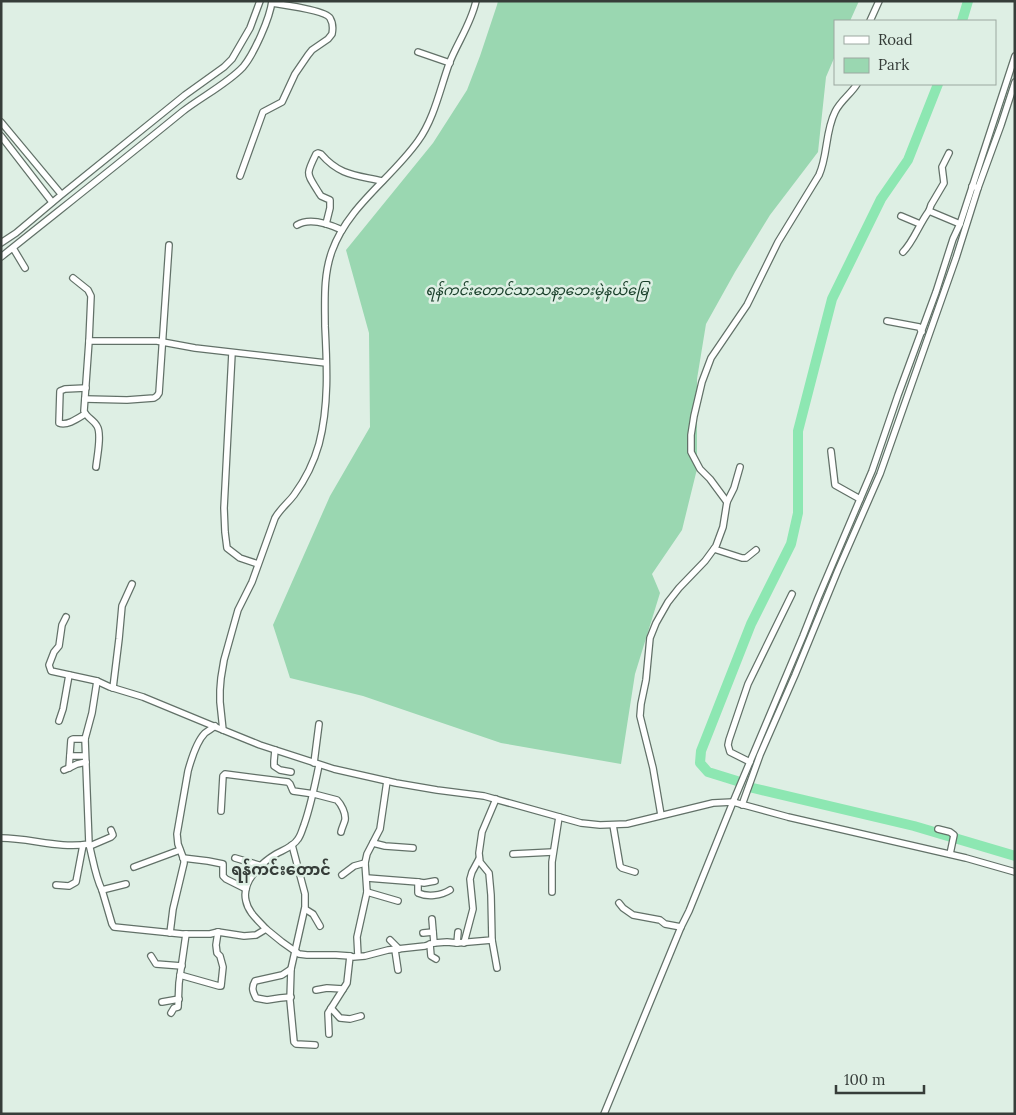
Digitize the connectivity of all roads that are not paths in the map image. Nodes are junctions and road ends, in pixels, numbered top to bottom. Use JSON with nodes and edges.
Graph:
{"nodes":[{"id":1,"x":260,"y":1,"type":"edge"},
{"id":2,"x":476,"y":1,"type":"edge"},
{"id":3,"x":879,"y":1,"type":"edge"},
{"id":4,"x":272,"y":2,"type":"edge"},
{"id":5,"x":870,"y":20,"type":"edge"},
{"id":6,"x":418,"y":52,"type":"dead end"},
{"id":7,"x":1015,"y":56,"type":"edge"},
{"id":8,"x":450,"y":63,"type":"junction"},
{"id":9,"x":1012,"y":79,"type":"edge"},
{"id":10,"x":856,"y":85,"type":"edge"},
{"id":11,"x":1,"y":122,"type":"edge"},
{"id":12,"x":1,"y":136,"type":"edge"},
{"id":13,"x":949,"y":152,"type":"dead end"},
{"id":14,"x":240,"y":176,"type":"dead end"},
{"id":15,"x":382,"y":181,"type":"junction"},
{"id":16,"x":974,"y":187,"type":"junction"},
{"id":17,"x":61,"y":195,"type":"junction"},
{"id":18,"x":53,"y":201,"type":"junction"},
{"id":19,"x":929,"y":211,"type":"junction"},
{"id":20,"x":901,"y":216,"type":"dead end"},
{"id":21,"x":326,"y":224,"type":"junction"},
{"id":22,"x":920,"y":224,"type":"junction"},
{"id":23,"x":960,"y":224,"type":"junction"},
{"id":24,"x":297,"y":225,"type":"dead end"},
{"id":25,"x":342,"y":230,"type":"junction"},
{"id":26,"x":959,"y":235,"type":"junction"},
{"id":27,"x":1,"y":243,"type":"edge"},
{"id":28,"x":170,"y":245,"type":"dead end"},
{"id":29,"x":13,"y":248,"type":"junction"},
{"id":30,"x":904,"y":252,"type":"dead end"},
{"id":31,"x":1,"y":257,"type":"edge"},
{"id":32,"x":25,"y":268,"type":"dead end"},
{"id":33,"x":73,"y":278,"type":"dead end"},
{"id":34,"x":887,"y":321,"type":"dead end"},
{"id":35,"x":922,"y":332,"type":"junction"},
{"id":36,"x":89,"y":341,"type":"junction"},
{"id":37,"x":162,"y":342,"type":"junction"},
{"id":38,"x":232,"y":353,"type":"junction"},
{"id":39,"x":326,"y":363,"type":"junction"},
{"id":40,"x":86,"y":388,"type":"junction"},
{"id":41,"x":85,"y":399,"type":"junction"},
{"id":42,"x":84,"y":414,"type":"junction"},
{"id":43,"x":830,"y":451,"type":"dead end"},
{"id":44,"x":96,"y":467,"type":"dead end"},
{"id":45,"x":740,"y":467,"type":"dead end"},
{"id":46,"x":860,"y":499,"type":"junction"},
{"id":47,"x":727,"y":502,"type":"junction"},
{"id":48,"x":853,"y":525,"type":"junction"},
{"id":49,"x":714,"y":549,"type":"junction"},
{"id":50,"x":756,"y":550,"type":"dead end"},
{"id":51,"x":258,"y":564,"type":"junction"},
{"id":52,"x":132,"y":584,"type":"dead end"},
{"id":53,"x":792,"y":594,"type":"dead end"},
{"id":54,"x":66,"y":617,"type":"dead end"},
{"id":55,"x":69,"y":675,"type":"junction"},
{"id":56,"x":97,"y":681,"type":"junction"},
{"id":57,"x":113,"y":688,"type":"junction"},
{"id":58,"x":59,"y":721,"type":"dead end"},
{"id":59,"x":319,"y":724,"type":"dead end"},
{"id":60,"x":215,"y":726,"type":"junction"},
{"id":61,"x":223,"y":730,"type":"junction"},
{"id":62,"x":85,"y":739,"type":"junction"},
{"id":63,"x":275,"y":750,"type":"junction"},
{"id":64,"x":70,"y":756,"type":"junction"},
{"id":65,"x":86,"y":759,"type":"junction"},
{"id":66,"x":750,"y":762,"type":"junction"},
{"id":67,"x":317,"y":764,"type":"junction"},
{"id":68,"x":291,"y":772,"type":"dead end"},
{"id":69,"x":387,"y":781,"type":"junction"},
{"id":70,"x":314,"y":794,"type":"junction"},
{"id":71,"x":496,"y":799,"type":"junction"},
{"id":72,"x":737,"y":803,"type":"junction"},
{"id":73,"x":221,"y":810,"type":"dead end"},
{"id":74,"x":661,"y":815,"type":"junction"},
{"id":75,"x":558,"y":817,"type":"junction"},
{"id":76,"x":613,"y":825,"type":"junction"},
{"id":77,"x":938,"y":829,"type":"dead end"},
{"id":78,"x":111,"y":830,"type":"dead end"},
{"id":79,"x":341,"y":832,"type":"dead end"},
{"id":80,"x":1,"y":838,"type":"edge"},
{"id":81,"x":374,"y":842,"type":"junction"},
{"id":82,"x":88,"y":845,"type":"junction"},
{"id":83,"x":292,"y":845,"type":"junction"},
{"id":84,"x":413,"y":848,"type":"dead end"},
{"id":85,"x":180,"y":850,"type":"junction"},
{"id":86,"x":553,"y":852,"type":"junction"},
{"id":87,"x":513,"y":854,"type":"dead end"},
{"id":88,"x":950,"y":854,"type":"junction"},
{"id":89,"x":183,"y":858,"type":"junction"},
{"id":90,"x":235,"y":858,"type":"dead end"},
{"id":91,"x":479,"y":859,"type":"junction"},
{"id":92,"x":366,"y":864,"type":"junction"},
{"id":93,"x":262,"y":866,"type":"junction"},
{"id":94,"x":134,"y":868,"type":"dead end"},
{"id":95,"x":635,"y":872,"type":"dead end"},
{"id":96,"x":1015,"y":872,"type":"edge"},
{"id":97,"x":342,"y":875,"type":"dead end"},
{"id":98,"x":367,"y":878,"type":"junction"},
{"id":99,"x":435,"y":881,"type":"dead end"},
{"id":100,"x":418,"y":882,"type":"junction"},
{"id":101,"x":126,"y":884,"type":"dead end"},
{"id":102,"x":56,"y":885,"type":"dead end"},
{"id":103,"x":246,"y":889,"type":"junction"},
{"id":104,"x":102,"y":890,"type":"junction"},
{"id":105,"x":450,"y":890,"type":"dead end"},
{"id":106,"x":367,"y":892,"type":"junction"},
{"id":107,"x":552,"y":892,"type":"dead end"},
{"id":108,"x":398,"y":901,"type":"dead end"},
{"id":109,"x":619,"y":903,"type":"dead end"},
{"id":110,"x":305,"y":909,"type":"junction"},
{"id":111,"x":432,"y":919,"type":"dead end"},
{"id":112,"x":320,"y":926,"type":"dead end"},
{"id":113,"x":681,"y":927,"type":"junction"},
{"id":114,"x":266,"y":929,"type":"junction"},
{"id":115,"x":218,"y":932,"type":"junction"},
{"id":116,"x":433,"y":932,"type":"junction"},
{"id":117,"x":458,"y":932,"type":"dead end"},
{"id":118,"x":170,"y":933,"type":"junction"},
{"id":119,"x":423,"y":933,"type":"dead end"},
{"id":120,"x":186,"y":934,"type":"junction"},
{"id":121,"x":390,"y":940,"type":"dead end"},
{"id":122,"x":492,"y":940,"type":"junction"},
{"id":123,"x":460,"y":943,"type":"junction"},
{"id":124,"x":432,"y":944,"type":"junction"},
{"id":125,"x":397,"y":949,"type":"junction"},
{"id":126,"x":296,"y":951,"type":"junction"},
{"id":127,"x":151,"y":956,"type":"dead end"},
{"id":128,"x":350,"y":956,"type":"junction"},
{"id":129,"x":358,"y":956,"type":"junction"},
{"id":130,"x":436,"y":960,"type":"dead end"},
{"id":131,"x":182,"y":966,"type":"junction"},
{"id":132,"x":497,"y":968,"type":"dead end"},
{"id":133,"x":291,"y":969,"type":"junction"},
{"id":134,"x":398,"y":970,"type":"dead end"},
{"id":135,"x":180,"y":975,"type":"junction"},
{"id":136,"x":343,"y":989,"type":"junction"},
{"id":137,"x":316,"y":990,"type":"dead end"},
{"id":138,"x":290,"y":997,"type":"junction"},
{"id":139,"x":179,"y":999,"type":"junction"},
{"id":140,"x":162,"y":1002,"type":"dead end"},
{"id":141,"x":331,"y":1008,"type":"junction"},
{"id":142,"x":171,"y":1012,"type":"dead end"},
{"id":143,"x":361,"y":1016,"type":"dead end"},
{"id":144,"x":329,"y":1034,"type":"dead end"},
{"id":145,"x":315,"y":1045,"type":"dead end"},
{"id":146,"x":604,"y":1114,"type":"edge"}],
"edges":[{"from":1,"to":17,"type":"street"},
{"from":2,"to":8,"type":"street"},
{"from":3,"to":5,"type":"street"},
{"from":4,"to":14,"type":"street"},
{"from":4,"to":29,"type":"street"},
{"from":6,"to":8,"type":"street"},
{"from":7,"to":9,"type":"street"},
{"from":8,"to":15,"type":"street"},
{"from":9,"to":16,"type":"street"},
{"from":10,"to":47,"type":"street"},
{"from":11,"to":17,"type":"street"},
{"from":12,"to":18,"type":"street"},
{"from":13,"to":19,"type":"street"},
{"from":15,"to":21,"type":"street"},
{"from":15,"to":25,"type":"street"},
{"from":16,"to":23,"type":"street"},
{"from":16,"to":26,"type":"street"},
{"from":17,"to":18,"type":"street"},
{"from":18,"to":27,"type":"street"},
{"from":19,"to":22,"type":"street"},
{"from":19,"to":23,"type":"street"},
{"from":20,"to":22,"type":"street"},
{"from":21,"to":24,"type":"street"},
{"from":21,"to":25,"type":"street"},
{"from":22,"to":30,"type":"street"},
{"from":23,"to":26,"type":"street"},
{"from":25,"to":39,"type":"street"},
{"from":26,"to":35,"type":"street"},
{"from":26,"to":48,"type":"street"},
{"from":28,"to":37,"type":"street"},
{"from":29,"to":31,"type":"street"},
{"from":29,"to":32,"type":"street"},
{"from":33,"to":36,"type":"street"},
{"from":34,"to":35,"type":"street"},
{"from":35,"to":46,"type":"street"},
{"from":36,"to":37,"type":"street"},
{"from":36,"to":40,"type":"street"},
{"from":37,"to":38,"type":"street"},
{"from":37,"to":41,"type":"street"},
{"from":38,"to":39,"type":"street"},
{"from":38,"to":51,"type":"street"},
{"from":39,"to":51,"type":"street"},
{"from":40,"to":41,"type":"street"},
{"from":40,"to":42,"type":"street"},
{"from":41,"to":42,"type":"street"},
{"from":42,"to":44,"type":"street"},
{"from":43,"to":46,"type":"street"},
{"from":45,"to":47,"type":"street"},
{"from":46,"to":48,"type":"street"},
{"from":47,"to":49,"type":"street"},
{"from":48,"to":66,"type":"street"},
{"from":48,"to":72,"type":"street"},
{"from":49,"to":50,"type":"street"},
{"from":49,"to":74,"type":"street"},
{"from":51,"to":61,"type":"street"},
{"from":52,"to":57,"type":"street"},
{"from":53,"to":66,"type":"street"},
{"from":54,"to":55,"type":"street"},
{"from":55,"to":56,"type":"street"},
{"from":55,"to":58,"type":"street"},
{"from":56,"to":57,"type":"street"},
{"from":56,"to":62,"type":"street"},
{"from":57,"to":60,"type":"street"},
{"from":59,"to":67,"type":"street"},
{"from":60,"to":61,"type":"street"},
{"from":60,"to":85,"type":"street"},
{"from":61,"to":63,"type":"street"},
{"from":62,"to":64,"type":"street"},
{"from":62,"to":65,"type":"street"},
{"from":63,"to":67,"type":"street"},
{"from":63,"to":68,"type":"street"},
{"from":64,"to":65,"type":"street"},
{"from":64,"to":65,"type":"street"},
{"from":65,"to":82,"type":"street"},
{"from":66,"to":72,"type":"street"},
{"from":67,"to":69,"type":"street"},
{"from":67,"to":70,"type":"street"},
{"from":69,"to":71,"type":"street"},
{"from":69,"to":81,"type":"street"},
{"from":70,"to":73,"type":"street"},
{"from":70,"to":79,"type":"street"},
{"from":70,"to":83,"type":"street"},
{"from":71,"to":75,"type":"street"},
{"from":71,"to":91,"type":"street"},
{"from":72,"to":74,"type":"street"},
{"from":72,"to":88,"type":"street"},
{"from":72,"to":113,"type":"street"},
{"from":74,"to":76,"type":"street"},
{"from":75,"to":76,"type":"street"},
{"from":75,"to":86,"type":"street"},
{"from":76,"to":95,"type":"street"},
{"from":77,"to":88,"type":"street"},
{"from":78,"to":82,"type":"street"},
{"from":80,"to":82,"type":"street"},
{"from":81,"to":84,"type":"street"},
{"from":81,"to":92,"type":"street"},
{"from":82,"to":102,"type":"street"},
{"from":82,"to":104,"type":"street"},
{"from":83,"to":93,"type":"street"},
{"from":83,"to":110,"type":"street"},
{"from":85,"to":89,"type":"street"},
{"from":85,"to":94,"type":"street"},
{"from":86,"to":87,"type":"street"},
{"from":86,"to":107,"type":"street"},
{"from":88,"to":96,"type":"street"},
{"from":89,"to":103,"type":"street"},
{"from":89,"to":118,"type":"street"},
{"from":90,"to":93,"type":"street"},
{"from":91,"to":122,"type":"street"},
{"from":91,"to":123,"type":"street"},
{"from":92,"to":97,"type":"street"},
{"from":92,"to":98,"type":"street"},
{"from":93,"to":103,"type":"street"},
{"from":98,"to":100,"type":"street"},
{"from":98,"to":106,"type":"street"},
{"from":99,"to":100,"type":"street"},
{"from":100,"to":105,"type":"street"},
{"from":101,"to":104,"type":"street"},
{"from":103,"to":114,"type":"street"},
{"from":104,"to":118,"type":"street"},
{"from":106,"to":108,"type":"street"},
{"from":106,"to":129,"type":"street"},
{"from":109,"to":113,"type":"street"},
{"from":110,"to":112,"type":"street"},
{"from":110,"to":126,"type":"street"},
{"from":111,"to":116,"type":"street"},
{"from":113,"to":146,"type":"street"},
{"from":114,"to":115,"type":"street"},
{"from":114,"to":126,"type":"street"},
{"from":115,"to":120,"type":"street"},
{"from":115,"to":135,"type":"street"},
{"from":116,"to":119,"type":"street"},
{"from":116,"to":124,"type":"street"},
{"from":117,"to":123,"type":"street"},
{"from":118,"to":120,"type":"street"},
{"from":120,"to":131,"type":"street"},
{"from":121,"to":125,"type":"street"},
{"from":122,"to":123,"type":"street"},
{"from":122,"to":132,"type":"street"},
{"from":123,"to":124,"type":"street"},
{"from":124,"to":125,"type":"street"},
{"from":124,"to":130,"type":"street"},
{"from":125,"to":129,"type":"street"},
{"from":125,"to":134,"type":"street"},
{"from":126,"to":128,"type":"street"},
{"from":126,"to":133,"type":"street"},
{"from":127,"to":131,"type":"street"},
{"from":128,"to":129,"type":"street"},
{"from":128,"to":136,"type":"street"},
{"from":131,"to":135,"type":"street"},
{"from":133,"to":138,"type":"street"},
{"from":133,"to":138,"type":"street"},
{"from":135,"to":139,"type":"street"},
{"from":136,"to":137,"type":"street"},
{"from":136,"to":141,"type":"street"},
{"from":138,"to":145,"type":"street"},
{"from":139,"to":140,"type":"street"},
{"from":139,"to":142,"type":"street"},
{"from":141,"to":143,"type":"street"},
{"from":141,"to":144,"type":"street"}]}
